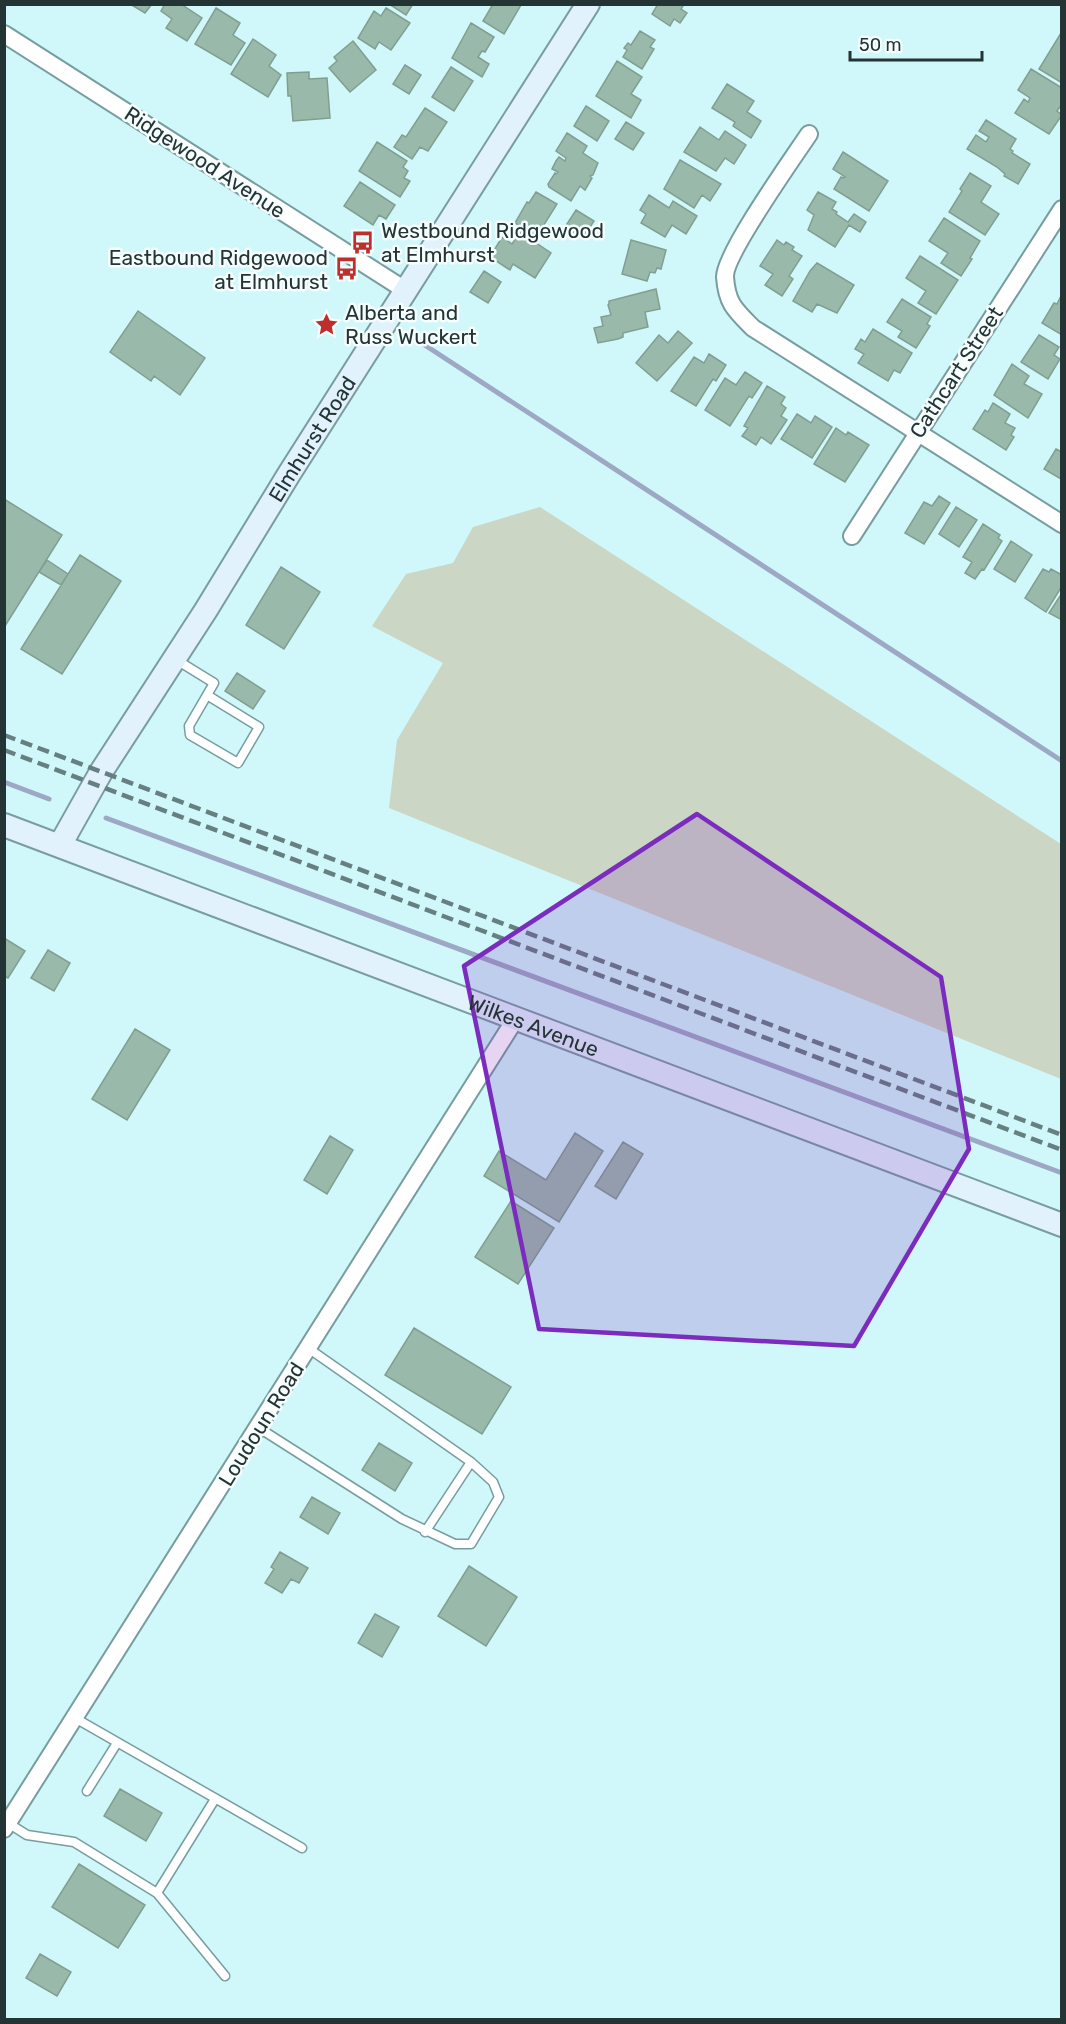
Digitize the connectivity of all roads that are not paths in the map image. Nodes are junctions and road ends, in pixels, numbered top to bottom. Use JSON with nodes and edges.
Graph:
{"nodes":[{"id":1,"x":588,"y":4,"type":"edge"},
{"id":2,"x":4,"y":34,"type":"edge"},
{"id":3,"x":809,"y":134,"type":"dead end"},
{"id":4,"x":1062,"y":209,"type":"edge"},
{"id":5,"x":405,"y":290,"type":"junction"},
{"id":6,"x":917,"y":433,"type":"junction"},
{"id":7,"x":1062,"y":524,"type":"edge"},
{"id":8,"x":852,"y":536,"type":"dead end"},
{"id":9,"x":174,"y":658,"type":"junction"},
{"id":10,"x":207,"y":695,"type":"junction"},
{"id":11,"x":4,"y":825,"type":"edge"},
{"id":12,"x":60,"y":845,"type":"junction"},
{"id":13,"x":516,"y":1018,"type":"junction"},
{"id":14,"x":1062,"y":1226,"type":"edge"},
{"id":15,"x":308,"y":1348,"type":"junction"},
{"id":16,"x":259,"y":1428,"type":"junction"},
{"id":17,"x":471,"y":1462,"type":"junction"},
{"id":18,"x":425,"y":1532,"type":"junction"},
{"id":19,"x":75,"y":1718,"type":"junction"},
{"id":20,"x":117,"y":1743,"type":"junction"},
{"id":21,"x":87,"y":1791,"type":"dead end"},
{"id":22,"x":215,"y":1799,"type":"junction"},
{"id":23,"x":6,"y":1826,"type":"edge"},
{"id":24,"x":302,"y":1848,"type":"dead end"},
{"id":25,"x":157,"y":1893,"type":"junction"},
{"id":26,"x":225,"y":1976,"type":"dead end"}],
"edges":[{"from":1,"to":5,"type":"main road","name":"Elmhurst Road"},
{"from":2,"to":5,"type":"street","name":"Ridgewood Avenue"},
{"from":3,"to":6,"type":"street"},
{"from":4,"to":6,"type":"street","name":"Cathcart Street"},
{"from":5,"to":9,"type":"main road","name":"Elmhurst Road"},
{"from":6,"to":7,"type":"street"},
{"from":6,"to":8,"type":"street","name":"Cathcart Street"},
{"from":9,"to":10,"type":"lane"},
{"from":9,"to":12,"type":"main road","name":"Elmhurst Road"},
{"from":10,"to":10,"type":"lane"},
{"from":11,"to":12,"type":"main road","name":"Wilkes Avenue"},
{"from":12,"to":13,"type":"main road","name":"Wilkes Avenue"},
{"from":13,"to":14,"type":"main road","name":"Wilkes Avenue"},
{"from":13,"to":15,"type":"street","name":"Loudoun Road"},
{"from":15,"to":16,"type":"street","name":"Loudoun Road"},
{"from":15,"to":17,"type":"lane"},
{"from":16,"to":18,"type":"lane"},
{"from":16,"to":19,"type":"street","name":"Loudoun Road"},
{"from":17,"to":18,"type":"lane"},
{"from":17,"to":18,"type":"lane"},
{"from":19,"to":20,"type":"lane"},
{"from":19,"to":23,"type":"street","name":"Loudoun Road"},
{"from":20,"to":21,"type":"lane"},
{"from":20,"to":22,"type":"lane"},
{"from":22,"to":24,"type":"lane"},
{"from":22,"to":25,"type":"lane"},
{"from":23,"to":25,"type":"lane"},
{"from":25,"to":26,"type":"lane"}]}
